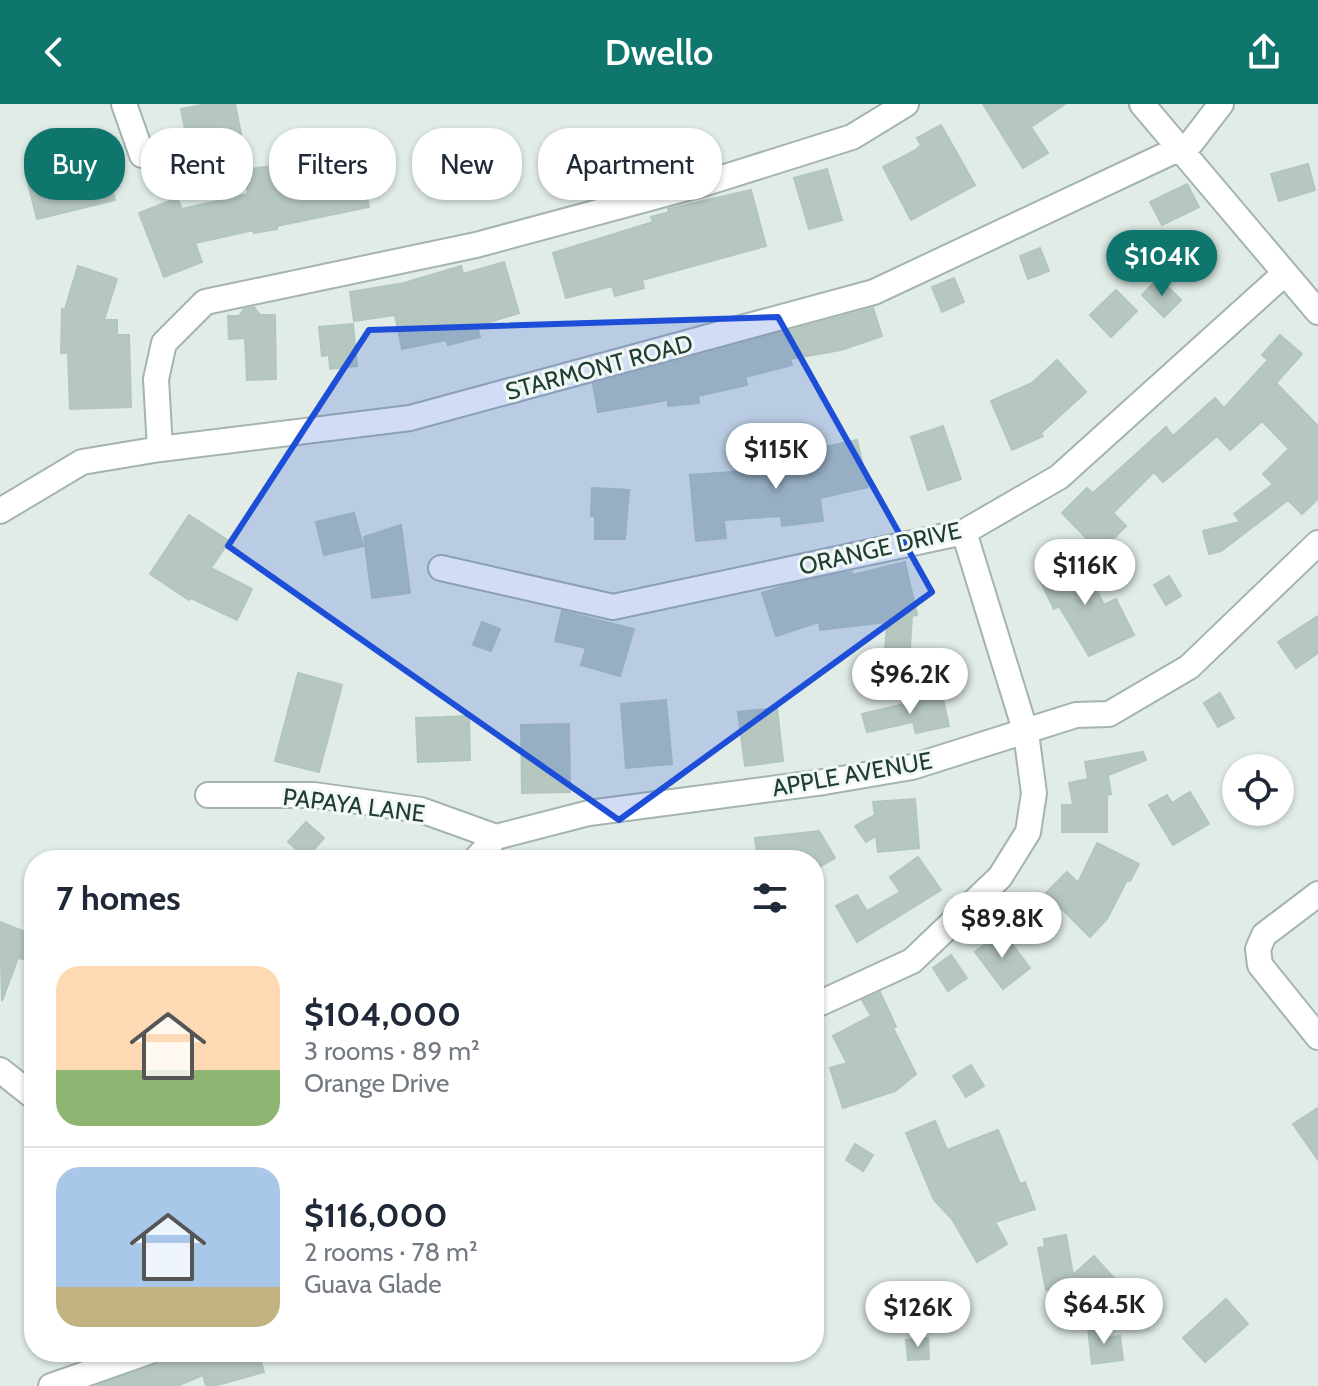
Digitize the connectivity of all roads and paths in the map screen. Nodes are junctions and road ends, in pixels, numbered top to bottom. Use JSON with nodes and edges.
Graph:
{"nodes":[{"id":1,"x":124,"y":104,"type":"edge"},
{"id":2,"x":906,"y":104,"type":"edge"},
{"id":3,"x":1142,"y":104,"type":"edge"},
{"id":4,"x":1221,"y":104,"type":"edge"},
{"id":5,"x":1178,"y":148,"type":"junction"},
{"id":6,"x":141,"y":152,"type":"edge"},
{"id":7,"x":1284,"y":274,"type":"junction"},
{"id":8,"x":1318,"y":312,"type":"edge"},
{"id":9,"x":160,"y":449,"type":"junction"},
{"id":10,"x":0,"y":511,"type":"edge"},
{"id":11,"x":964,"y":532,"type":"junction"},
{"id":12,"x":1318,"y":543,"type":"edge"},
{"id":13,"x":441,"y":568,"type":"dead end"},
{"id":14,"x":1026,"y":733,"type":"junction"},
{"id":15,"x":208,"y":795,"type":"dead end"},
{"id":16,"x":496,"y":837,"type":"junction"},
{"id":17,"x":484,"y":850,"type":"edge"},
{"id":18,"x":1318,"y":894,"type":"edge"},
{"id":19,"x":824,"y":1001,"type":"edge"},
{"id":20,"x":1318,"y":1037,"type":"edge"},
{"id":21,"x":0,"y":1070,"type":"edge"},
{"id":22,"x":24,"y":1089,"type":"edge"},
{"id":23,"x":119,"y":1362,"type":"edge"},
{"id":24,"x":51,"y":1386,"type":"edge"}],
"edges":[{"from":1,"to":6,"type":"street"},
{"from":2,"to":9,"type":"street"},
{"from":3,"to":5,"type":"street"},
{"from":4,"to":5,"type":"street","name":"STARMONT ROAD"},
{"from":5,"to":7,"type":"street"},
{"from":5,"to":9,"type":"street","name":"STARMONT ROAD"},
{"from":7,"to":8,"type":"street"},
{"from":7,"to":11,"type":"street","name":"ORANGE DRIVE"},
{"from":9,"to":10,"type":"street","name":"STARMONT ROAD"},
{"from":11,"to":13,"type":"street","name":"ORANGE DRIVE"},
{"from":11,"to":14,"type":"street"},
{"from":12,"to":14,"type":"street","name":"APPLE AVENUE"},
{"from":14,"to":16,"type":"street","name":"APPLE AVENUE"},
{"from":14,"to":19,"type":"street"},
{"from":15,"to":16,"type":"street","name":"PAPAYA LANE"},
{"from":16,"to":17,"type":"street"},
{"from":18,"to":20,"type":"street"},
{"from":21,"to":22,"type":"street"},
{"from":23,"to":24,"type":"street"}]}
